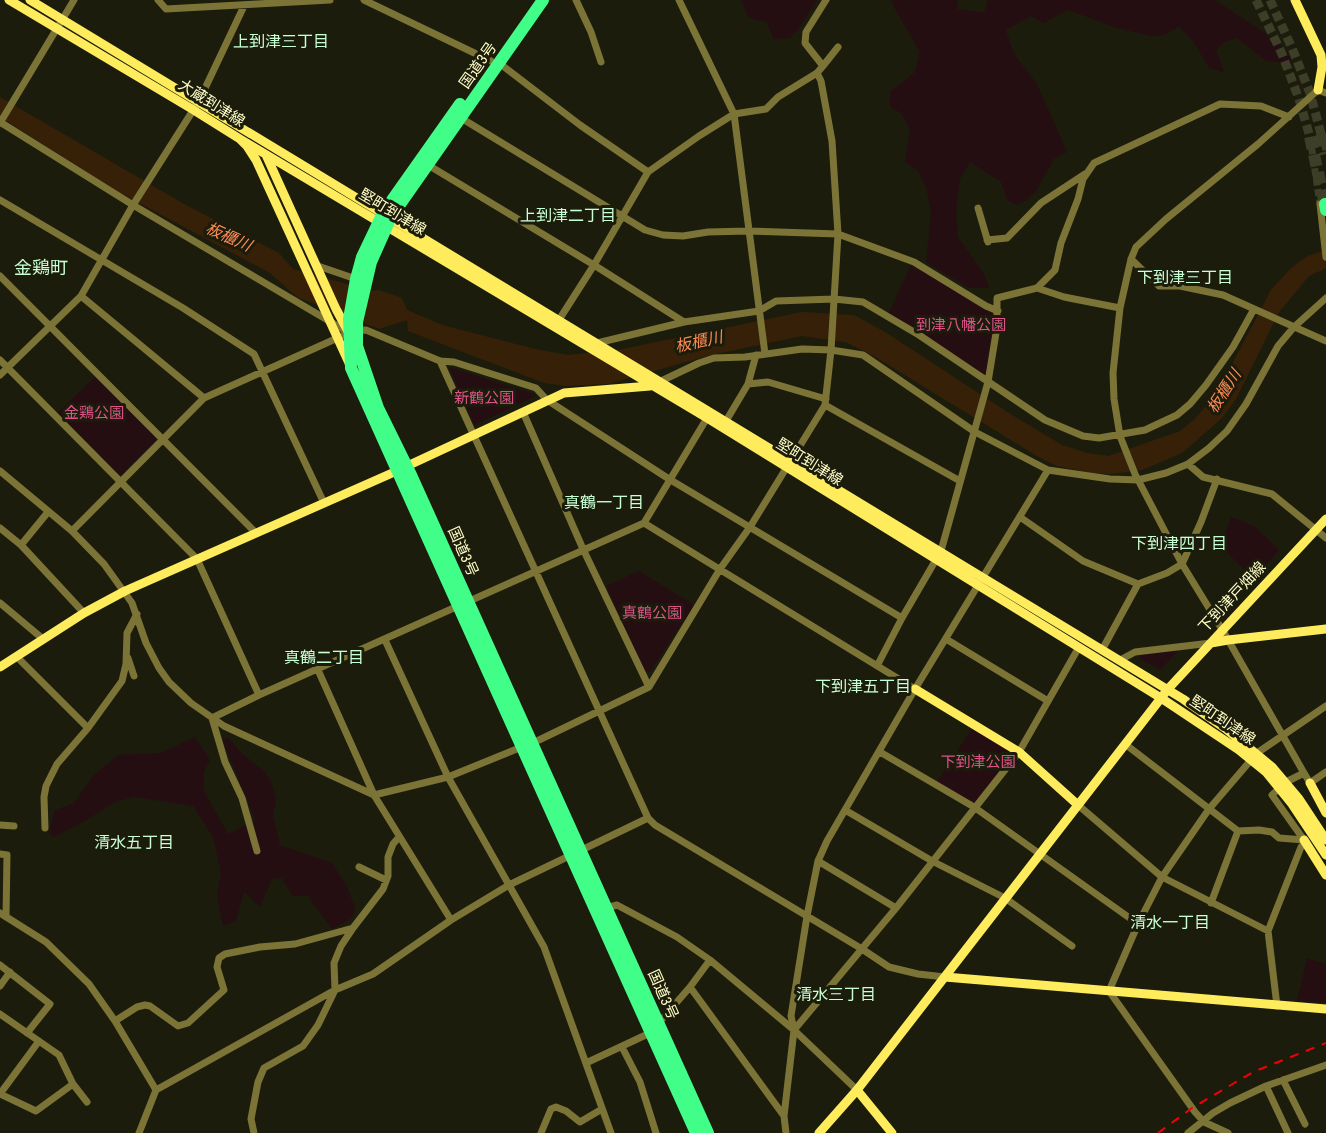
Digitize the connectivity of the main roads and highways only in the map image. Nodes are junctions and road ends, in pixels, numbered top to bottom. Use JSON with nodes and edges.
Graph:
{"nodes":[{"id":1,"x":9,"y":0,"type":"edge"},
{"id":2,"x":30,"y":0,"type":"edge"},
{"id":3,"x":533,"y":0,"type":"edge"},
{"id":4,"x":543,"y":0,"type":"edge"},
{"id":5,"x":1295,"y":0,"type":"edge"},
{"id":6,"x":495,"y":62,"type":"junction"},
{"id":7,"x":1322,"y":92,"type":"edge"},
{"id":8,"x":248,"y":132,"type":"junction"},
{"id":9,"x":240,"y":139,"type":"junction"},
{"id":10,"x":266,"y":154,"type":"junction"},
{"id":11,"x":385,"y":220,"type":"junction"},
{"id":12,"x":350,"y":328,"type":"junction"},
{"id":13,"x":592,"y":345,"type":"junction"},
{"id":14,"x":655,"y":381,"type":"junction"},
{"id":15,"x":789,"y":464,"type":"junction"},
{"id":16,"x":401,"y":468,"type":"junction"},
{"id":17,"x":1326,"y":519,"type":"edge"},
{"id":18,"x":981,"y":581,"type":"junction"},
{"id":19,"x":1326,"y":629,"type":"edge"},
{"id":20,"x":1225,"y":635,"type":"junction"},
{"id":21,"x":0,"y":667,"type":"edge"},
{"id":22,"x":915,"y":689,"type":"road end"},
{"id":23,"x":1164,"y":694,"type":"junction"},
{"id":24,"x":1310,"y":783,"type":"road end"},
{"id":25,"x":1283,"y":785,"type":"junction"},
{"id":26,"x":1078,"y":805,"type":"junction"},
{"id":27,"x":1326,"y":813,"type":"edge"},
{"id":28,"x":1326,"y":840,"type":"edge"},
{"id":29,"x":1305,"y":842,"type":"road end"},
{"id":30,"x":575,"y":852,"type":"junction"},
{"id":31,"x":1326,"y":855,"type":"edge"},
{"id":32,"x":1326,"y":875,"type":"edge"},
{"id":33,"x":945,"y":977,"type":"junction"},
{"id":34,"x":1326,"y":1009,"type":"edge"},
{"id":35,"x":655,"y":1029,"type":"junction"},
{"id":36,"x":857,"y":1090,"type":"junction"},
{"id":37,"x":696,"y":1133,"type":"edge"},
{"id":38,"x":708,"y":1133,"type":"edge"},
{"id":39,"x":819,"y":1133,"type":"edge"},
{"id":40,"x":892,"y":1133,"type":"edge"}],
"edges":[{"from":1,"to":9,"type":"main road","name":"大蔵到津線"},
{"from":2,"to":8,"type":"main road","name":"大蔵到津線"},
{"from":3,"to":6,"type":"highway","name":"国道3号"},
{"from":4,"to":6,"type":"highway","name":"国道3号"},
{"from":5,"to":7,"type":"main road"},
{"from":6,"to":11,"type":"highway","name":"国道3号"},
{"from":6,"to":11,"type":"highway","name":"国道3号"},
{"from":8,"to":10,"type":"main road","name":"大蔵到津線"},
{"from":8,"to":11,"type":"main road","name":"堅町到津線"},
{"from":9,"to":10,"type":"main road","name":"堅町到津線"},
{"from":9,"to":12,"type":"main road","name":"大蔵到津線"},
{"from":10,"to":11,"type":"main road","name":"堅町到津線"},
{"from":10,"to":12,"type":"main road","name":"大蔵到津線"},
{"from":11,"to":12,"type":"highway","name":"国道3号"},
{"from":11,"to":13,"type":"main road","name":"堅町到津線"},
{"from":12,"to":16,"type":"highway","name":"国道3号"},
{"from":12,"to":16,"type":"highway","name":"国道3号"},
{"from":13,"to":14,"type":"main road","name":"堅町到津線"},
{"from":13,"to":14,"type":"main road","name":"堅町到津線"},
{"from":14,"to":15,"type":"main road","name":"堅町到津線"},
{"from":14,"to":15,"type":"main road","name":"堅町到津線"},
{"from":14,"to":16,"type":"main road"},
{"from":15,"to":18,"type":"main road","name":"堅町到津線"},
{"from":16,"to":21,"type":"main road"},
{"from":16,"to":30,"type":"highway","name":"国道3号"},
{"from":17,"to":20,"type":"main road","name":"下到津戸畑線"},
{"from":18,"to":23,"type":"main road","name":"堅町到津線"},
{"from":18,"to":23,"type":"main road","name":"堅町到津線"},
{"from":19,"to":20,"type":"main road"},
{"from":20,"to":23,"type":"main road","name":"下到津戸畑線"},
{"from":22,"to":26,"type":"main road"},
{"from":23,"to":25,"type":"main road","name":"堅町到津線"},
{"from":23,"to":26,"type":"main road","name":"下到津戸畑線"},
{"from":24,"to":27,"type":"main road"},
{"from":25,"to":28,"type":"main road","name":"堅町到津線"},
{"from":25,"to":31,"type":"main road","name":"堅町到津線"},
{"from":26,"to":33,"type":"main road","name":"下到津戸畑線"},
{"from":29,"to":32,"type":"main road"},
{"from":30,"to":35,"type":"highway","name":"国道3号"},
{"from":30,"to":35,"type":"highway","name":"国道3号"},
{"from":33,"to":34,"type":"main road"},
{"from":33,"to":36,"type":"main road","name":"下到津戸畑線"},
{"from":35,"to":37,"type":"highway","name":"国道3号"},
{"from":35,"to":38,"type":"highway","name":"国道3号"},
{"from":36,"to":39,"type":"main road","name":"下到津戸畑線"},
{"from":36,"to":40,"type":"main road"}]}
